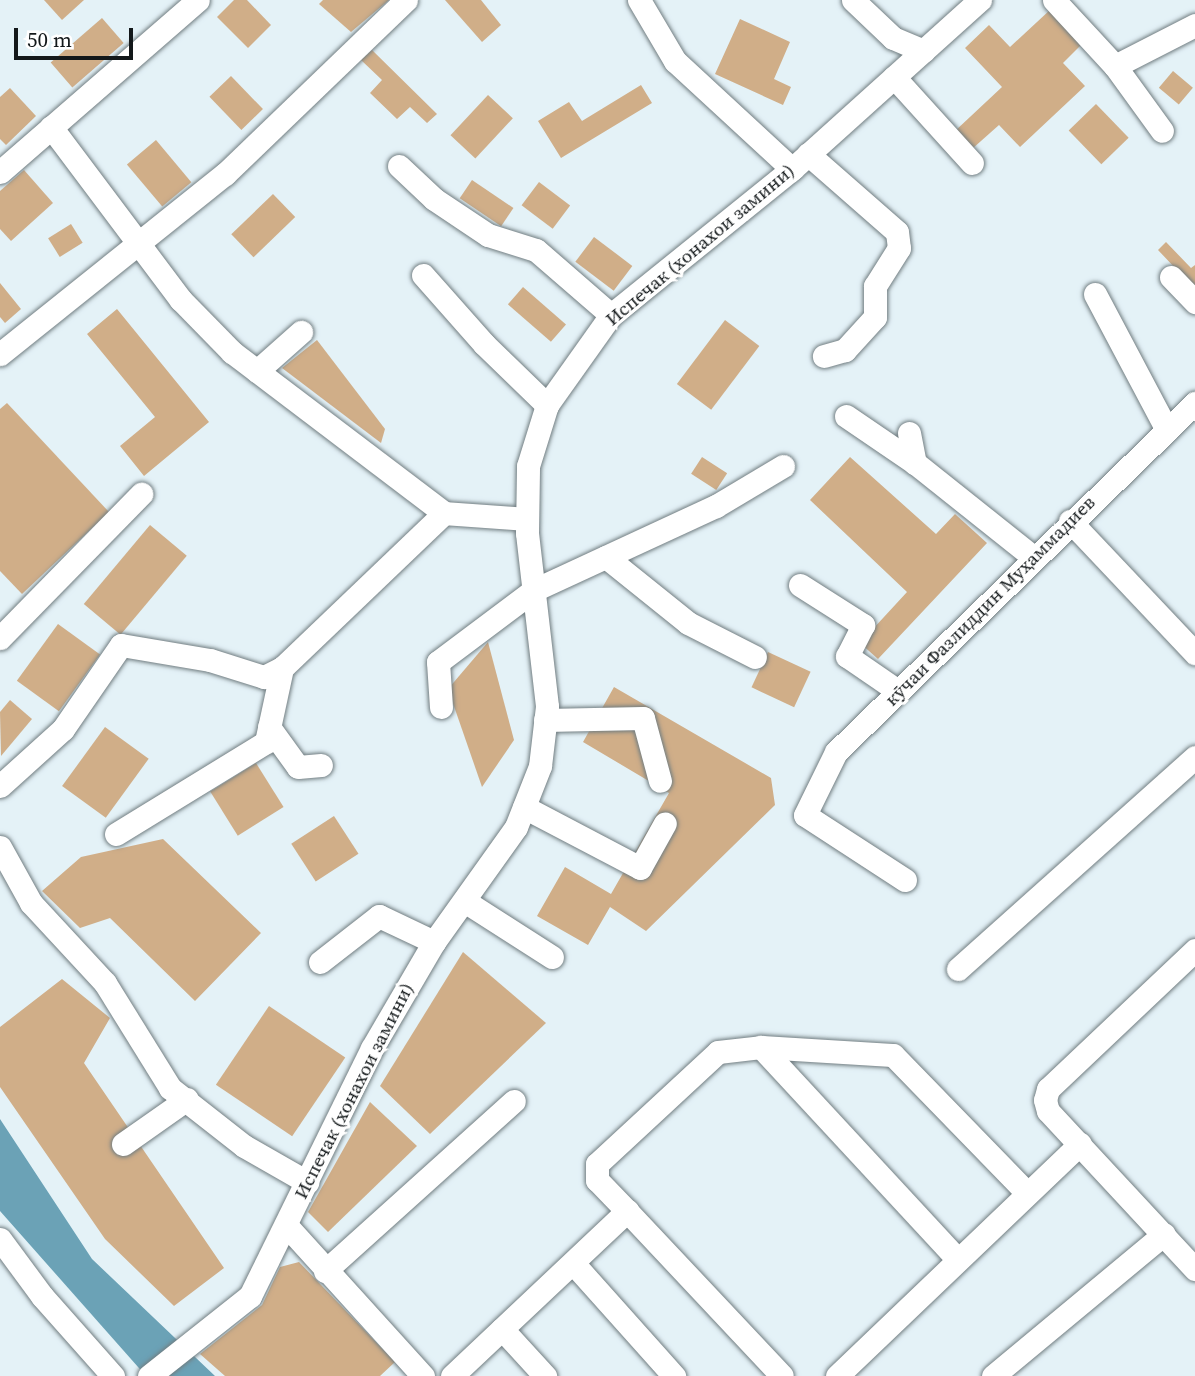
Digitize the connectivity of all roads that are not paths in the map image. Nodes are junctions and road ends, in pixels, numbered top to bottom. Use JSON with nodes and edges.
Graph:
{"nodes":[{"id":1,"x":198,"y":0,"type":"edge"},
{"id":2,"x":406,"y":0,"type":"edge"},
{"id":3,"x":639,"y":0,"type":"edge"},
{"id":4,"x":853,"y":0,"type":"edge"},
{"id":5,"x":980,"y":0,"type":"edge"},
{"id":6,"x":1054,"y":0,"type":"edge"},
{"id":7,"x":1195,"y":25,"type":"edge"},
{"id":8,"x":923,"y":51,"type":"junction"},
{"id":9,"x":1115,"y":66,"type":"junction"},
{"id":10,"x":894,"y":77,"type":"junction"},
{"id":11,"x":51,"y":127,"type":"junction"},
{"id":12,"x":1162,"y":131,"type":"dead end"},
{"id":13,"x":800,"y":161,"type":"junction"},
{"id":14,"x":972,"y":163,"type":"dead end"},
{"id":15,"x":399,"y":166,"type":"dead end"},
{"id":16,"x":0,"y":172,"type":"edge"},
{"id":17,"x":136,"y":243,"type":"junction"},
{"id":18,"x":424,"y":275,"type":"dead end"},
{"id":19,"x":1171,"y":277,"type":"dead end"},
{"id":20,"x":1095,"y":294,"type":"dead end"},
{"id":21,"x":1195,"y":302,"type":"edge"},
{"id":22,"x":611,"y":315,"type":"junction"},
{"id":23,"x":301,"y":332,"type":"dead end"},
{"id":24,"x":0,"y":354,"type":"edge"},
{"id":25,"x":824,"y":356,"type":"dead end"},
{"id":26,"x":257,"y":371,"type":"junction"},
{"id":27,"x":1195,"y":403,"type":"edge"},
{"id":28,"x":547,"y":405,"type":"junction"},
{"id":29,"x":846,"y":416,"type":"dead end"},
{"id":30,"x":1167,"y":429,"type":"junction"},
{"id":31,"x":909,"y":433,"type":"dead end"},
{"id":32,"x":915,"y":463,"type":"junction"},
{"id":33,"x":783,"y":466,"type":"dead end"},
{"id":34,"x":141,"y":494,"type":"dead end"},
{"id":35,"x":444,"y":513,"type":"junction"},
{"id":36,"x":527,"y":519,"type":"junction"},
{"id":37,"x":1070,"y":521,"type":"junction"},
{"id":38,"x":606,"y":557,"type":"junction"},
{"id":39,"x":1033,"y":557,"type":"junction"},
{"id":40,"x":800,"y":585,"type":"dead end"},
{"id":41,"x":534,"y":590,"type":"junction"},
{"id":42,"x":0,"y":639,"type":"edge"},
{"id":43,"x":1195,"y":653,"type":"edge"},
{"id":44,"x":755,"y":657,"type":"dead end"},
{"id":45,"x":282,"y":668,"type":"junction"},
{"id":46,"x":898,"y":691,"type":"junction"},
{"id":47,"x":441,"y":708,"type":"dead end"},
{"id":48,"x":545,"y":720,"type":"junction"},
{"id":49,"x":269,"y":727,"type":"junction"},
{"id":50,"x":1195,"y":757,"type":"edge"},
{"id":51,"x":321,"y":765,"type":"dead end"},
{"id":52,"x":660,"y":781,"type":"dead end"},
{"id":53,"x":0,"y":786,"type":"edge"},
{"id":54,"x":524,"y":807,"type":"junction"},
{"id":55,"x":665,"y":823,"type":"dead end"},
{"id":56,"x":116,"y":834,"type":"dead end"},
{"id":57,"x":0,"y":846,"type":"edge"},
{"id":58,"x":905,"y":880,"type":"dead end"},
{"id":59,"x":466,"y":902,"type":"junction"},
{"id":60,"x":434,"y":942,"type":"junction"},
{"id":61,"x":1195,"y":950,"type":"edge"},
{"id":62,"x":552,"y":957,"type":"dead end"},
{"id":63,"x":320,"y":962,"type":"dead end"},
{"id":64,"x":958,"y":970,"type":"dead end"},
{"id":65,"x":761,"y":1047,"type":"junction"},
{"id":66,"x":187,"y":1100,"type":"junction"},
{"id":67,"x":514,"y":1101,"type":"dead end"},
{"id":68,"x":123,"y":1144,"type":"dead end"},
{"id":69,"x":1080,"y":1144,"type":"junction"},
{"id":70,"x":307,"y":1182,"type":"junction"},
{"id":71,"x":1027,"y":1193,"type":"junction"},
{"id":72,"x":627,"y":1211,"type":"junction"},
{"id":73,"x":286,"y":1225,"type":"junction"},
{"id":74,"x":1164,"y":1234,"type":"junction"},
{"id":75,"x":0,"y":1239,"type":"edge"},
{"id":76,"x":957,"y":1259,"type":"junction"},
{"id":77,"x":573,"y":1263,"type":"junction"},
{"id":78,"x":0,"y":1269,"type":"edge"},
{"id":79,"x":1195,"y":1269,"type":"edge"},
{"id":80,"x":325,"y":1271,"type":"junction"},
{"id":81,"x":42,"y":1296,"type":"junction"},
{"id":82,"x":502,"y":1329,"type":"junction"},
{"id":83,"x":113,"y":1376,"type":"edge"},
{"id":84,"x":149,"y":1376,"type":"edge"},
{"id":85,"x":423,"y":1376,"type":"edge"},
{"id":86,"x":452,"y":1376,"type":"edge"},
{"id":87,"x":545,"y":1376,"type":"edge"},
{"id":88,"x":674,"y":1376,"type":"edge"},
{"id":89,"x":782,"y":1376,"type":"edge"},
{"id":90,"x":837,"y":1376,"type":"edge"},
{"id":91,"x":993,"y":1376,"type":"edge"}],
"edges":[{"from":1,"to":11,"type":"street"},
{"from":2,"to":17,"type":"street"},
{"from":3,"to":13,"type":"street"},
{"from":4,"to":8,"type":"street"},
{"from":5,"to":8,"type":"street","name":"Испечак (хонахои замини)"},
{"from":6,"to":9,"type":"street"},
{"from":7,"to":9,"type":"street"},
{"from":8,"to":10,"type":"street","name":"Испечак (хонахои замини)"},
{"from":9,"to":12,"type":"street"},
{"from":10,"to":13,"type":"street","name":"Испечак (хонахои замини)"},
{"from":10,"to":14,"type":"street"},
{"from":11,"to":16,"type":"street"},
{"from":11,"to":17,"type":"street"},
{"from":13,"to":22,"type":"street","name":"Испечак (хонахои замини)"},
{"from":13,"to":25,"type":"street"},
{"from":15,"to":22,"type":"street"},
{"from":17,"to":24,"type":"street"},
{"from":17,"to":26,"type":"street"},
{"from":18,"to":28,"type":"street"},
{"from":19,"to":21,"type":"street"},
{"from":20,"to":30,"type":"street"},
{"from":22,"to":28,"type":"street","name":"Испечак (хонахои замини)"},
{"from":23,"to":26,"type":"street"},
{"from":26,"to":35,"type":"street"},
{"from":27,"to":30,"type":"street","name":"кӯчаи Фазлиддин Муҳаммадиев"},
{"from":28,"to":36,"type":"street","name":"Испечак (хонахои замини)"},
{"from":29,"to":32,"type":"street"},
{"from":30,"to":37,"type":"street","name":"кӯчаи Фазлиддин Муҳаммадиев"},
{"from":31,"to":32,"type":"street"},
{"from":32,"to":39,"type":"street"},
{"from":33,"to":38,"type":"street"},
{"from":34,"to":42,"type":"street"},
{"from":35,"to":36,"type":"street"},
{"from":35,"to":45,"type":"street"},
{"from":36,"to":41,"type":"street","name":"Испечак (хонахои замини)"},
{"from":37,"to":39,"type":"street","name":"кӯчаи Фазлиддин Муҳаммадиев"},
{"from":37,"to":43,"type":"street"},
{"from":38,"to":41,"type":"street"},
{"from":38,"to":44,"type":"street"},
{"from":39,"to":46,"type":"street","name":"кӯчаи Фазлиддин Муҳаммадиев"},
{"from":40,"to":46,"type":"street"},
{"from":41,"to":47,"type":"street"},
{"from":41,"to":48,"type":"street","name":"Испечак (хонахои замини)"},
{"from":45,"to":49,"type":"street"},
{"from":45,"to":53,"type":"street"},
{"from":46,"to":58,"type":"street","name":"кӯчаи Фазлиддин Муҳаммадиев"},
{"from":48,"to":52,"type":"street"},
{"from":48,"to":54,"type":"street","name":"Испечак (хонахои замини)"},
{"from":49,"to":51,"type":"street"},
{"from":49,"to":56,"type":"street"},
{"from":50,"to":64,"type":"street"},
{"from":54,"to":55,"type":"street"},
{"from":54,"to":59,"type":"street","name":"Испечак (хонахои замини)"},
{"from":57,"to":66,"type":"street"},
{"from":59,"to":60,"type":"street","name":"Испечак (хонахои замини)"},
{"from":59,"to":62,"type":"street"},
{"from":60,"to":63,"type":"street"},
{"from":60,"to":70,"type":"street","name":"Испечак (хонахои замини)"},
{"from":61,"to":69,"type":"street"},
{"from":65,"to":71,"type":"street"},
{"from":65,"to":72,"type":"street"},
{"from":65,"to":76,"type":"street"},
{"from":66,"to":68,"type":"street"},
{"from":66,"to":70,"type":"street"},
{"from":67,"to":80,"type":"street"},
{"from":69,"to":71,"type":"street"},
{"from":69,"to":74,"type":"street"},
{"from":70,"to":73,"type":"street","name":"Испечак (хонахои замини)"},
{"from":71,"to":76,"type":"street"},
{"from":72,"to":77,"type":"street"},
{"from":72,"to":89,"type":"street"},
{"from":73,"to":80,"type":"street"},
{"from":73,"to":84,"type":"street","name":"Испечак (хонахои замини)"},
{"from":74,"to":79,"type":"street"},
{"from":74,"to":91,"type":"street"},
{"from":75,"to":81,"type":"street"},
{"from":76,"to":90,"type":"street"},
{"from":77,"to":82,"type":"street"},
{"from":77,"to":88,"type":"street"},
{"from":78,"to":81,"type":"street"},
{"from":80,"to":85,"type":"street"},
{"from":81,"to":83,"type":"street"},
{"from":82,"to":86,"type":"street"},
{"from":82,"to":87,"type":"street"}]}
